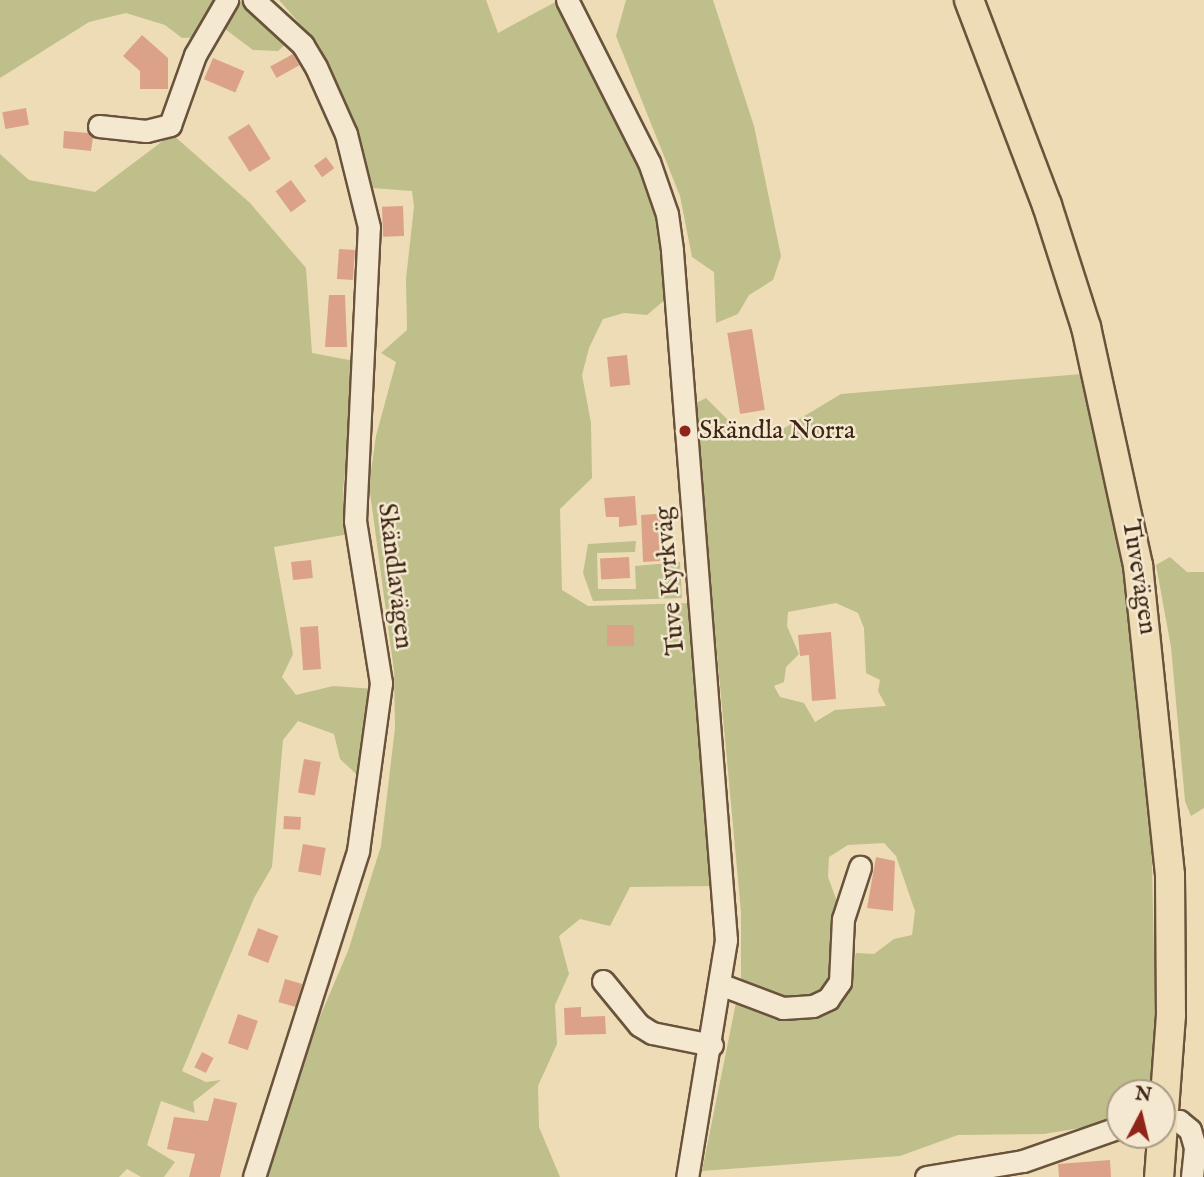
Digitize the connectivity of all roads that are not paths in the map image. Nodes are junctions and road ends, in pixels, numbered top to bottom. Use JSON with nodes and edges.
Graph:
{"nodes":[{"id":1,"x":227,"y":0,"type":"edge"},
{"id":2,"x":254,"y":0,"type":"edge"},
{"id":3,"x":567,"y":0,"type":"edge"},
{"id":4,"x":969,"y":0,"type":"edge"},
{"id":5,"x":99,"y":126,"type":"dead end"},
{"id":6,"x":860,"y":867,"type":"dead end"},
{"id":7,"x":603,"y":981,"type":"dead end"},
{"id":8,"x":722,"y":985,"type":"junction"},
{"id":9,"x":712,"y":1045,"type":"junction"},
{"id":10,"x":1166,"y":1079,"type":"edge"},
{"id":11,"x":1176,"y":1121,"type":"edge"},
{"id":12,"x":1106,"y":1132,"type":"edge"},
{"id":13,"x":1161,"y":1149,"type":"edge"},
{"id":14,"x":254,"y":1177,"type":"edge"},
{"id":15,"x":687,"y":1177,"type":"edge"},
{"id":16,"x":926,"y":1177,"type":"edge"},
{"id":17,"x":1159,"y":1177,"type":"edge"},
{"id":18,"x":1192,"y":1177,"type":"edge"}],
"edges":[{"from":1,"to":5,"type":"street"},
{"from":2,"to":14,"type":"street","name":"Skändlavägen"},
{"from":3,"to":8,"type":"street","name":"Tuve Kyrkväg"},
{"from":4,"to":10,"type":"main road","name":"Tuvevägen"},
{"from":6,"to":8,"type":"street"},
{"from":7,"to":9,"type":"street"},
{"from":8,"to":9,"type":"street","name":"Tuve Kyrkväg"},
{"from":9,"to":15,"type":"street","name":"Tuve Kyrkväg"},
{"from":11,"to":18,"type":"street"},
{"from":12,"to":16,"type":"street"},
{"from":13,"to":17,"type":"main road","name":"Tuvevägen"}]}
